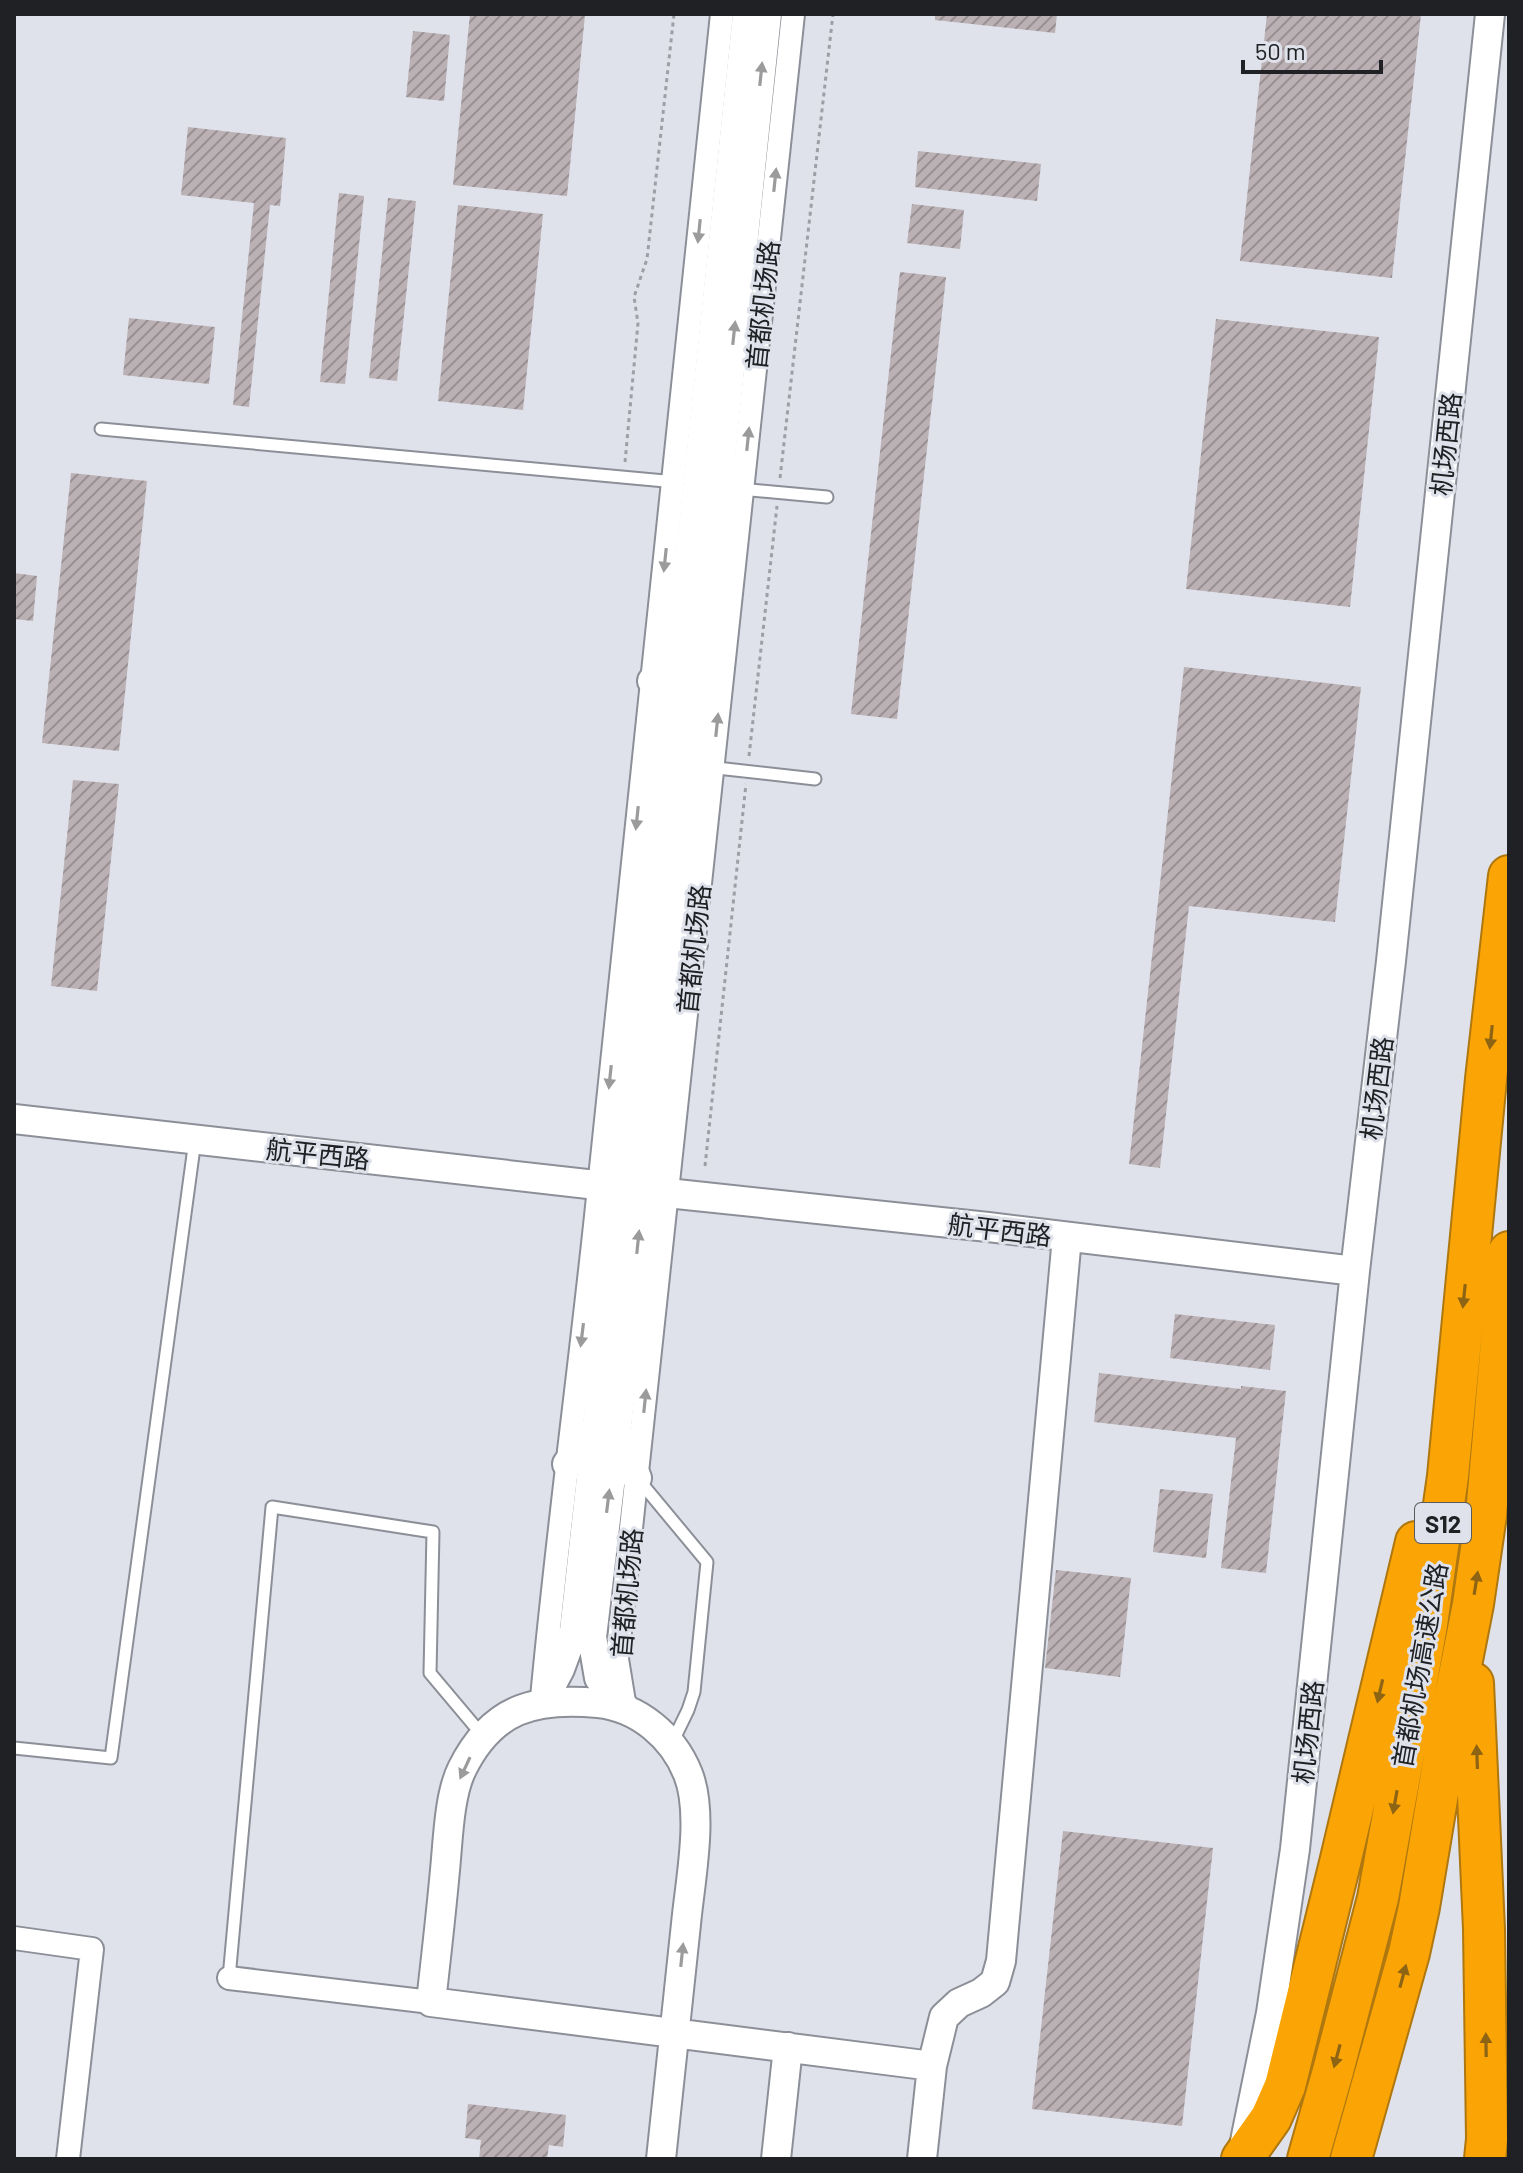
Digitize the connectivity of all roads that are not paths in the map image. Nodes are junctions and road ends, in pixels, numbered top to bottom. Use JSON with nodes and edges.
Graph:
{"nodes":[{"id":1,"x":722,"y":14,"type":"edge"},
{"id":2,"x":747,"y":14,"type":"edge"},
{"id":3,"x":767,"y":14,"type":"edge"},
{"id":4,"x":793,"y":14,"type":"edge"},
{"id":5,"x":1490,"y":14,"type":"edge"},
{"id":6,"x":101,"y":429,"type":"dead end"},
{"id":7,"x":708,"y":486,"type":"junction"},
{"id":8,"x":827,"y":497,"type":"dead end"},
{"id":9,"x":690,"y":649,"type":"junction"},
{"id":10,"x":652,"y":681,"type":"junction"},
{"id":11,"x":722,"y":687,"type":"junction"},
{"id":12,"x":690,"y":765,"type":"junction"},
{"id":13,"x":815,"y":779,"type":"dead end"},
{"id":14,"x":1509,"y":876,"type":"edge"},
{"id":15,"x":625,"y":936,"type":"junction"},
{"id":16,"x":693,"y":944,"type":"junction"},
{"id":17,"x":657,"y":968,"type":"junction"},
{"id":18,"x":14,"y":1119,"type":"edge"},
{"id":19,"x":195,"y":1140,"type":"junction"},
{"id":20,"x":633,"y":1189,"type":"junction"},
{"id":21,"x":1067,"y":1237,"type":"junction"},
{"id":22,"x":1509,"y":1252,"type":"edge"},
{"id":23,"x":1355,"y":1271,"type":"junction"},
{"id":24,"x":1455,"y":1391,"type":"junction"},
{"id":25,"x":606,"y":1431,"type":"junction"},
{"id":26,"x":567,"y":1464,"type":"junction"},
{"id":27,"x":637,"y":1478,"type":"junction"},
{"id":28,"x":1468,"y":1627,"type":"junction"},
{"id":29,"x":542,"y":1703,"type":"junction"},
{"id":30,"x":625,"y":1708,"type":"junction"},
{"id":31,"x":483,"y":1736,"type":"junction"},
{"id":32,"x":671,"y":1745,"type":"junction"},
{"id":33,"x":14,"y":1748,"type":"edge"},
{"id":34,"x":14,"y":1938,"type":"edge"},
{"id":35,"x":229,"y":1978,"type":"joint"},
{"id":36,"x":431,"y":2002,"type":"junction"},
{"id":37,"x":675,"y":2032,"type":"junction"},
{"id":38,"x":788,"y":2047,"type":"junction"},
{"id":39,"x":932,"y":2066,"type":"junction"},
{"id":40,"x":1486,"y":2141,"type":"edge"},
{"id":41,"x":68,"y":2159,"type":"edge"},
{"id":42,"x":661,"y":2159,"type":"edge"},
{"id":43,"x":776,"y":2159,"type":"edge"},
{"id":44,"x":922,"y":2159,"type":"edge"},
{"id":45,"x":1242,"y":2159,"type":"edge"},
{"id":46,"x":1308,"y":2159,"type":"edge"},
{"id":47,"x":1351,"y":2159,"type":"edge"}],
"edges":[{"from":1,"to":7,"type":"street","name":"首都机场路","one_way":true},
{"from":2,"to":7,"type":"street","name":"首都机场路"},
{"from":7,"to":3,"type":"street","name":"首都机场路","one_way":true},
{"from":7,"to":4,"type":"street","name":"首都机场路","one_way":true},
{"from":5,"to":23,"type":"street","name":"机场西路"},
{"from":6,"to":7,"type":"lane"},
{"from":7,"to":8,"type":"lane"},
{"from":7,"to":9,"type":"street","name":"首都机场路"},
{"from":7,"to":10,"type":"street","name":"首都机场路","one_way":true},
{"from":7,"to":11,"type":"street","name":"首都机场路"},
{"from":9,"to":10,"type":"street"},
{"from":9,"to":11,"type":"street"},
{"from":9,"to":12,"type":"street","name":"首都机场路"},
{"from":10,"to":15,"type":"street","name":"首都机场路","one_way":true},
{"from":12,"to":11,"type":"street","name":"首都机场路","one_way":true},
{"from":12,"to":13,"type":"lane"},
{"from":12,"to":16,"type":"street","name":"首都机场路"},
{"from":12,"to":17,"type":"street","name":"首都机场路"},
{"from":14,"to":24,"type":"highway","name":"首都机场高速公路","number":"S12","one_way":true},
{"from":15,"to":17,"type":"street"},
{"from":15,"to":20,"type":"street","name":"首都机场路","one_way":true},
{"from":16,"to":17,"type":"street"},
{"from":16,"to":20,"type":"street","name":"首都机场路"},
{"from":17,"to":20,"type":"street","name":"首都机场路"},
{"from":18,"to":19,"type":"street","name":"航平西路"},
{"from":19,"to":20,"type":"street","name":"航平西路"},
{"from":19,"to":33,"type":"lane"},
{"from":20,"to":21,"type":"street","name":"航平西路"},
{"from":20,"to":25,"type":"street","name":"首都机场路"},
{"from":20,"to":26,"type":"street","name":"首都机场路","one_way":true},
{"from":27,"to":20,"type":"street","name":"首都机场路","one_way":true},
{"from":21,"to":23,"type":"street","name":"航平西路"},
{"from":21,"to":39,"type":"street"},
{"from":28,"to":22,"type":"highway","name":"首都机场高速公路","number":"S12","one_way":true},
{"from":23,"to":45,"type":"street","name":"机场西路"},
{"from":24,"to":45,"type":"highway","one_way":true},
{"from":24,"to":46,"type":"highway","name":"首都机场高速公路","number":"S12","one_way":true},
{"from":25,"to":26,"type":"street"},
{"from":25,"to":27,"type":"street"},
{"from":25,"to":29,"type":"street","name":"首都机场路"},
{"from":30,"to":25,"type":"street","name":"首都机场路","one_way":true},
{"from":26,"to":29,"type":"street","name":"首都机场路"},
{"from":27,"to":30,"type":"street","name":"首都机场路"},
{"from":27,"to":32,"type":"lane"},
{"from":40,"to":28,"type":"highway","one_way":true},
{"from":47,"to":28,"type":"highway","name":"首都机场高速公路","number":"S12","one_way":true},
{"from":29,"to":30,"type":"street"},
{"from":29,"to":31,"type":"street"},
{"from":30,"to":32,"type":"street"},
{"from":31,"to":35,"type":"lane"},
{"from":31,"to":36,"type":"street","one_way":true},
{"from":37,"to":32,"type":"street","one_way":true},
{"from":34,"to":41,"type":"street"},
{"from":35,"to":36,"type":"street"},
{"from":36,"to":37,"type":"street"},
{"from":37,"to":38,"type":"street"},
{"from":37,"to":42,"type":"street"},
{"from":38,"to":39,"type":"street"},
{"from":38,"to":43,"type":"street"},
{"from":39,"to":44,"type":"street"}]}
